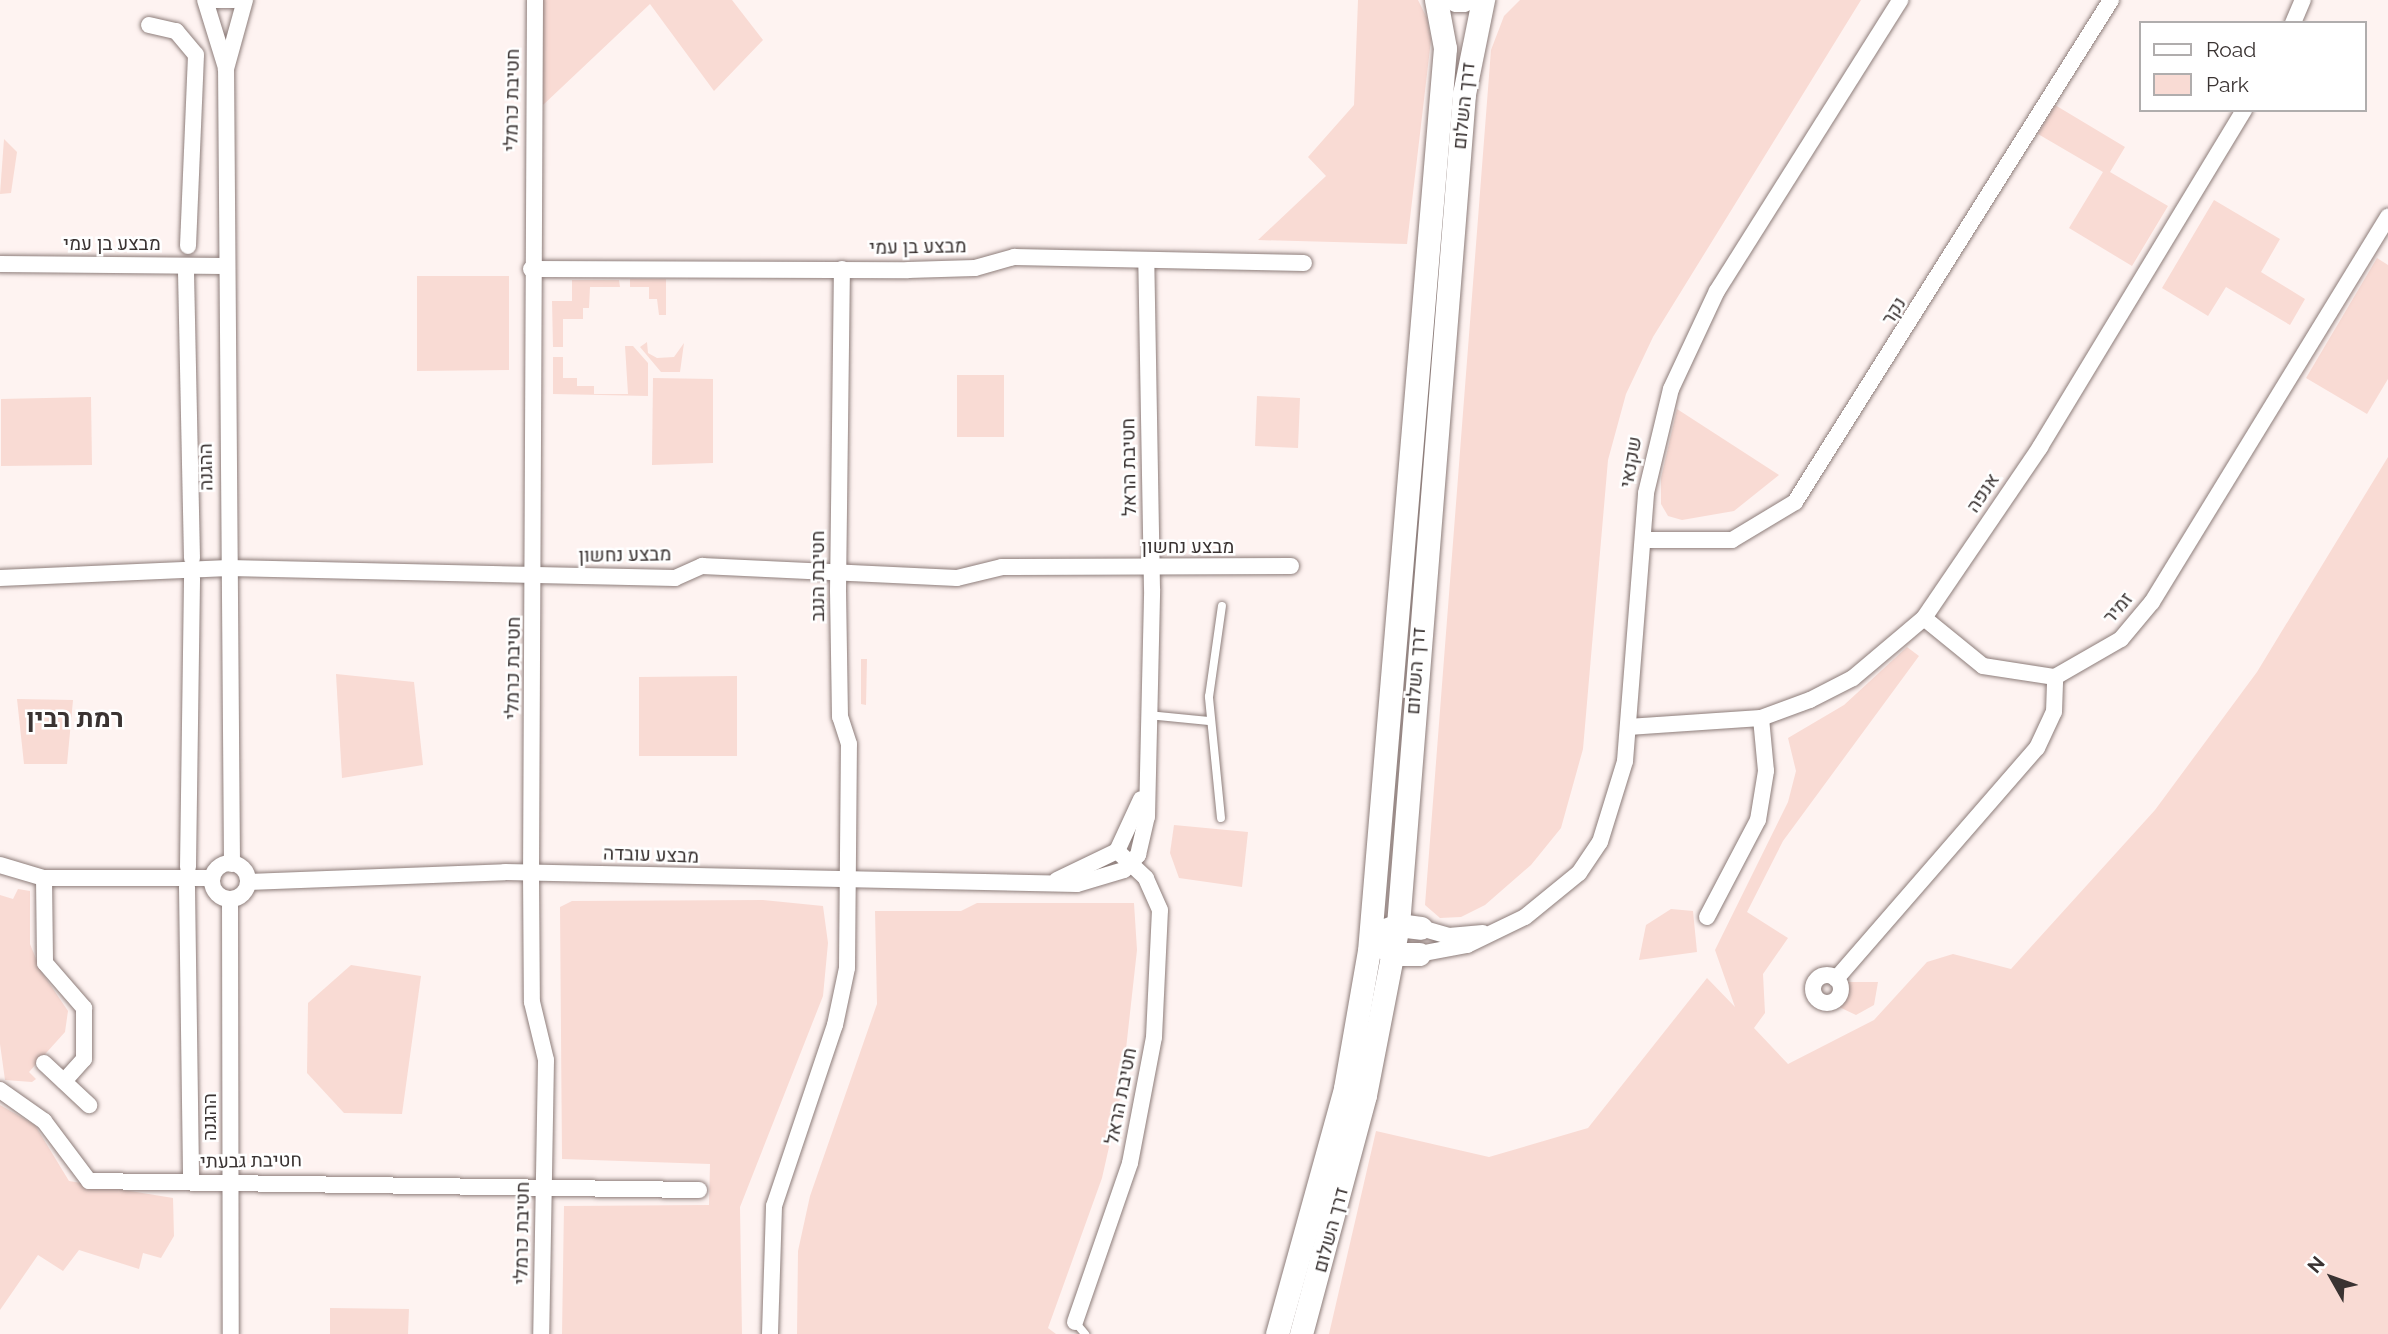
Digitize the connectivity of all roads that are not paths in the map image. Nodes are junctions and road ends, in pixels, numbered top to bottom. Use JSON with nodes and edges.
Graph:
{"nodes":[{"id":1,"x":205,"y":0,"type":"edge"},
{"id":2,"x":215,"y":0,"type":"edge"},
{"id":3,"x":234,"y":0,"type":"edge"},
{"id":4,"x":245,"y":0,"type":"edge"},
{"id":5,"x":535,"y":0,"type":"edge"},
{"id":6,"x":1436,"y":0,"type":"edge"},
{"id":7,"x":1455,"y":0,"type":"edge"},
{"id":8,"x":1463,"y":0,"type":"edge"},
{"id":9,"x":1483,"y":0,"type":"edge"},
{"id":10,"x":1900,"y":0,"type":"edge"},
{"id":11,"x":2112,"y":0,"type":"edge"},
{"id":12,"x":2303,"y":0,"type":"edge"},
{"id":13,"x":2294,"y":21,"type":"edge"},
{"id":14,"x":149,"y":25,"type":"dead end"},
{"id":15,"x":226,"y":69,"type":"junction"},
{"id":16,"x":2243,"y":112,"type":"edge"},
{"id":17,"x":2388,"y":217,"type":"edge"},
{"id":18,"x":188,"y":246,"type":"dead end"},
{"id":19,"x":1146,"y":261,"type":"junction"},
{"id":20,"x":1304,"y":263,"type":"dead end"},
{"id":21,"x":0,"y":264,"type":"edge"},
{"id":22,"x":225,"y":266,"type":"junction"},
{"id":23,"x":531,"y":269,"type":"junction"},
{"id":24,"x":842,"y":269,"type":"junction"},
{"id":25,"x":186,"y":272,"type":"dead end"},
{"id":26,"x":1643,"y":540,"type":"junction"},
{"id":27,"x":192,"y":558,"type":"dead end"},
{"id":28,"x":1291,"y":566,"type":"dead end"},
{"id":29,"x":229,"y":568,"type":"junction"},
{"id":30,"x":1151,"y":569,"type":"junction"},
{"id":31,"x":838,"y":573,"type":"junction"},
{"id":32,"x":534,"y":576,"type":"junction"},
{"id":33,"x":0,"y":578,"type":"edge"},
{"id":34,"x":192,"y":578,"type":"dead end"},
{"id":35,"x":1222,"y":606,"type":"dead end"},
{"id":36,"x":1924,"y":618,"type":"junction"},
{"id":37,"x":2055,"y":677,"type":"junction"},
{"id":38,"x":1148,"y":715,"type":"junction"},
{"id":39,"x":1761,"y":718,"type":"junction"},
{"id":40,"x":1209,"y":720,"type":"junction"},
{"id":41,"x":1628,"y":727,"type":"junction"},
{"id":42,"x":1145,"y":776,"type":"junction"},
{"id":43,"x":1221,"y":818,"type":"dead end"},
{"id":44,"x":1117,"y":852,"type":"junction"},
{"id":45,"x":1132,"y":863,"type":"junction"},
{"id":46,"x":232,"y":864,"type":"junction"},
{"id":47,"x":0,"y":865,"type":"edge"},
{"id":48,"x":188,"y":867,"type":"dead end"},
{"id":49,"x":531,"y":873,"type":"junction"},
{"id":50,"x":44,"y":878,"type":"junction"},
{"id":51,"x":212,"y":878,"type":"junction"},
{"id":52,"x":849,"y":881,"type":"junction"},
{"id":53,"x":1053,"y":881,"type":"junction"},
{"id":54,"x":248,"y":882,"type":"junction"},
{"id":55,"x":187,"y":887,"type":"dead end"},
{"id":56,"x":230,"y":899,"type":"junction"},
{"id":57,"x":1707,"y":916,"type":"dead end"},
{"id":58,"x":1409,"y":926,"type":"junction"},
{"id":59,"x":1485,"y":933,"type":"junction"},
{"id":60,"x":1371,"y":935,"type":"junction"},
{"id":61,"x":1392,"y":954,"type":"junction"},
{"id":62,"x":1419,"y":954,"type":"joint"},
{"id":63,"x":1836,"y":979,"type":"dead end"},
{"id":64,"x":44,"y":1063,"type":"dead end"},
{"id":65,"x":64,"y":1081,"type":"junction"},
{"id":66,"x":0,"y":1090,"type":"edge"},
{"id":67,"x":89,"y":1105,"type":"dead end"},
{"id":68,"x":191,"y":1175,"type":"dead end"},
{"id":69,"x":231,"y":1182,"type":"junction"},
{"id":70,"x":699,"y":1190,"type":"dead end"},
{"id":71,"x":544,"y":1191,"type":"junction"},
{"id":72,"x":1080,"y":1328,"type":"edge"},
{"id":73,"x":231,"y":1334,"type":"edge"},
{"id":74,"x":541,"y":1334,"type":"edge"},
{"id":75,"x":770,"y":1334,"type":"edge"},
{"id":76,"x":1277,"y":1334,"type":"edge"},
{"id":77,"x":1301,"y":1334,"type":"edge"}],
"edges":[{"from":1,"to":15,"type":"street","name":"ההגנה"},
{"from":2,"to":3,"type":"street"},
{"from":4,"to":15,"type":"street","name":"ההגנה"},
{"from":5,"to":23,"type":"street","name":"חטיבת כרמלי"},
{"from":6,"to":60,"type":"street","name":"דרך השלום"},
{"from":7,"to":8,"type":"street"},
{"from":9,"to":58,"type":"street","name":"דרך השלום"},
{"from":10,"to":26,"type":"street","name":"שקנאי"},
{"from":11,"to":26,"type":"street","name":"נקר"},
{"from":12,"to":13,"type":"street"},
{"from":14,"to":18,"type":"street"},
{"from":15,"to":22,"type":"street","name":"ההגנה"},
{"from":16,"to":36,"type":"street","name":"אנפה"},
{"from":17,"to":37,"type":"street","name":"זמיר"},
{"from":19,"to":20,"type":"street","name":"מבצע בן עמי"},
{"from":19,"to":24,"type":"street","name":"מבצע בן עמי"},
{"from":19,"to":30,"type":"street","name":"חטיבת הראל"},
{"from":21,"to":22,"type":"street","name":"מבצע בן עמי"},
{"from":22,"to":29,"type":"street","name":"ההגנה"},
{"from":23,"to":24,"type":"street","name":"מבצע בן עמי"},
{"from":23,"to":32,"type":"street","name":"חטיבת כרמלי"},
{"from":24,"to":31,"type":"street","name":"חטיבת הנגב"},
{"from":25,"to":27,"type":"street"},
{"from":26,"to":41,"type":"street","name":"שקנאי"},
{"from":28,"to":30,"type":"street","name":"מבצע נחשון"},
{"from":29,"to":32,"type":"street","name":"מבצע נחשון"},
{"from":29,"to":33,"type":"street","name":"מבצע נחשון"},
{"from":29,"to":46,"type":"street","name":"ההגנה"},
{"from":30,"to":31,"type":"street","name":"מבצע נחשון"},
{"from":30,"to":38,"type":"street","name":"חטיבת הראל"},
{"from":31,"to":32,"type":"street","name":"מבצע נחשון"},
{"from":31,"to":52,"type":"street","name":"חטיבת הנגב"},
{"from":32,"to":49,"type":"street","name":"חטיבת כרמלי"},
{"from":34,"to":48,"type":"street"},
{"from":35,"to":40,"type":"lane"},
{"from":36,"to":37,"type":"street"},
{"from":36,"to":39,"type":"street","name":"אנפה"},
{"from":37,"to":63,"type":"street"},
{"from":38,"to":40,"type":"lane"},
{"from":38,"to":42,"type":"street","name":"חטיבת הראל"},
{"from":39,"to":41,"type":"street","name":"אנפה"},
{"from":39,"to":57,"type":"street"},
{"from":40,"to":43,"type":"lane"},
{"from":41,"to":59,"type":"street","name":"שקנאי"},
{"from":42,"to":44,"type":"street","name":"חטיבת הראל"},
{"from":42,"to":45,"type":"street","name":"חטיבת הראל"},
{"from":44,"to":45,"type":"street","name":"חטיבת הראל"},
{"from":44,"to":53,"type":"street","name":"מבצע עובדה"},
{"from":45,"to":53,"type":"street","name":"מבצע עובדה"},
{"from":45,"to":72,"type":"street","name":"חטיבת הראל"},
{"from":46,"to":51,"type":"street"},
{"from":46,"to":54,"type":"street"},
{"from":47,"to":50,"type":"street"},
{"from":49,"to":52,"type":"street","name":"מבצע עובדה"},
{"from":49,"to":54,"type":"street","name":"מבצע עובדה"},
{"from":49,"to":71,"type":"street","name":"חטיבת כרמלי"},
{"from":50,"to":51,"type":"street"},
{"from":50,"to":65,"type":"street"},
{"from":51,"to":56,"type":"street"},
{"from":52,"to":53,"type":"street","name":"מבצע עובדה"},
{"from":52,"to":75,"type":"street","name":"חטיבת הנגב"},
{"from":54,"to":56,"type":"street"},
{"from":55,"to":68,"type":"street"},
{"from":56,"to":69,"type":"street","name":"ההגנה"},
{"from":58,"to":59,"type":"street","name":"שקנאי"},
{"from":58,"to":60,"type":"street"},
{"from":58,"to":61,"type":"street","name":"דרך השלום"},
{"from":59,"to":62,"type":"street","name":"שקנאי"},
{"from":60,"to":61,"type":"street"},
{"from":60,"to":76,"type":"street","name":"דרך השלום"},
{"from":61,"to":62,"type":"street"},
{"from":61,"to":77,"type":"street","name":"דרך השלום"},
{"from":64,"to":65,"type":"street"},
{"from":65,"to":67,"type":"street"},
{"from":66,"to":69,"type":"street","name":"חטיבת גבעתי"},
{"from":69,"to":71,"type":"street","name":"חטיבת גבעתי"},
{"from":69,"to":73,"type":"street","name":"ההגנה"},
{"from":70,"to":71,"type":"street","name":"חטיבת גבעתי"},
{"from":71,"to":74,"type":"street","name":"חטיבת כרמלי"}]}
